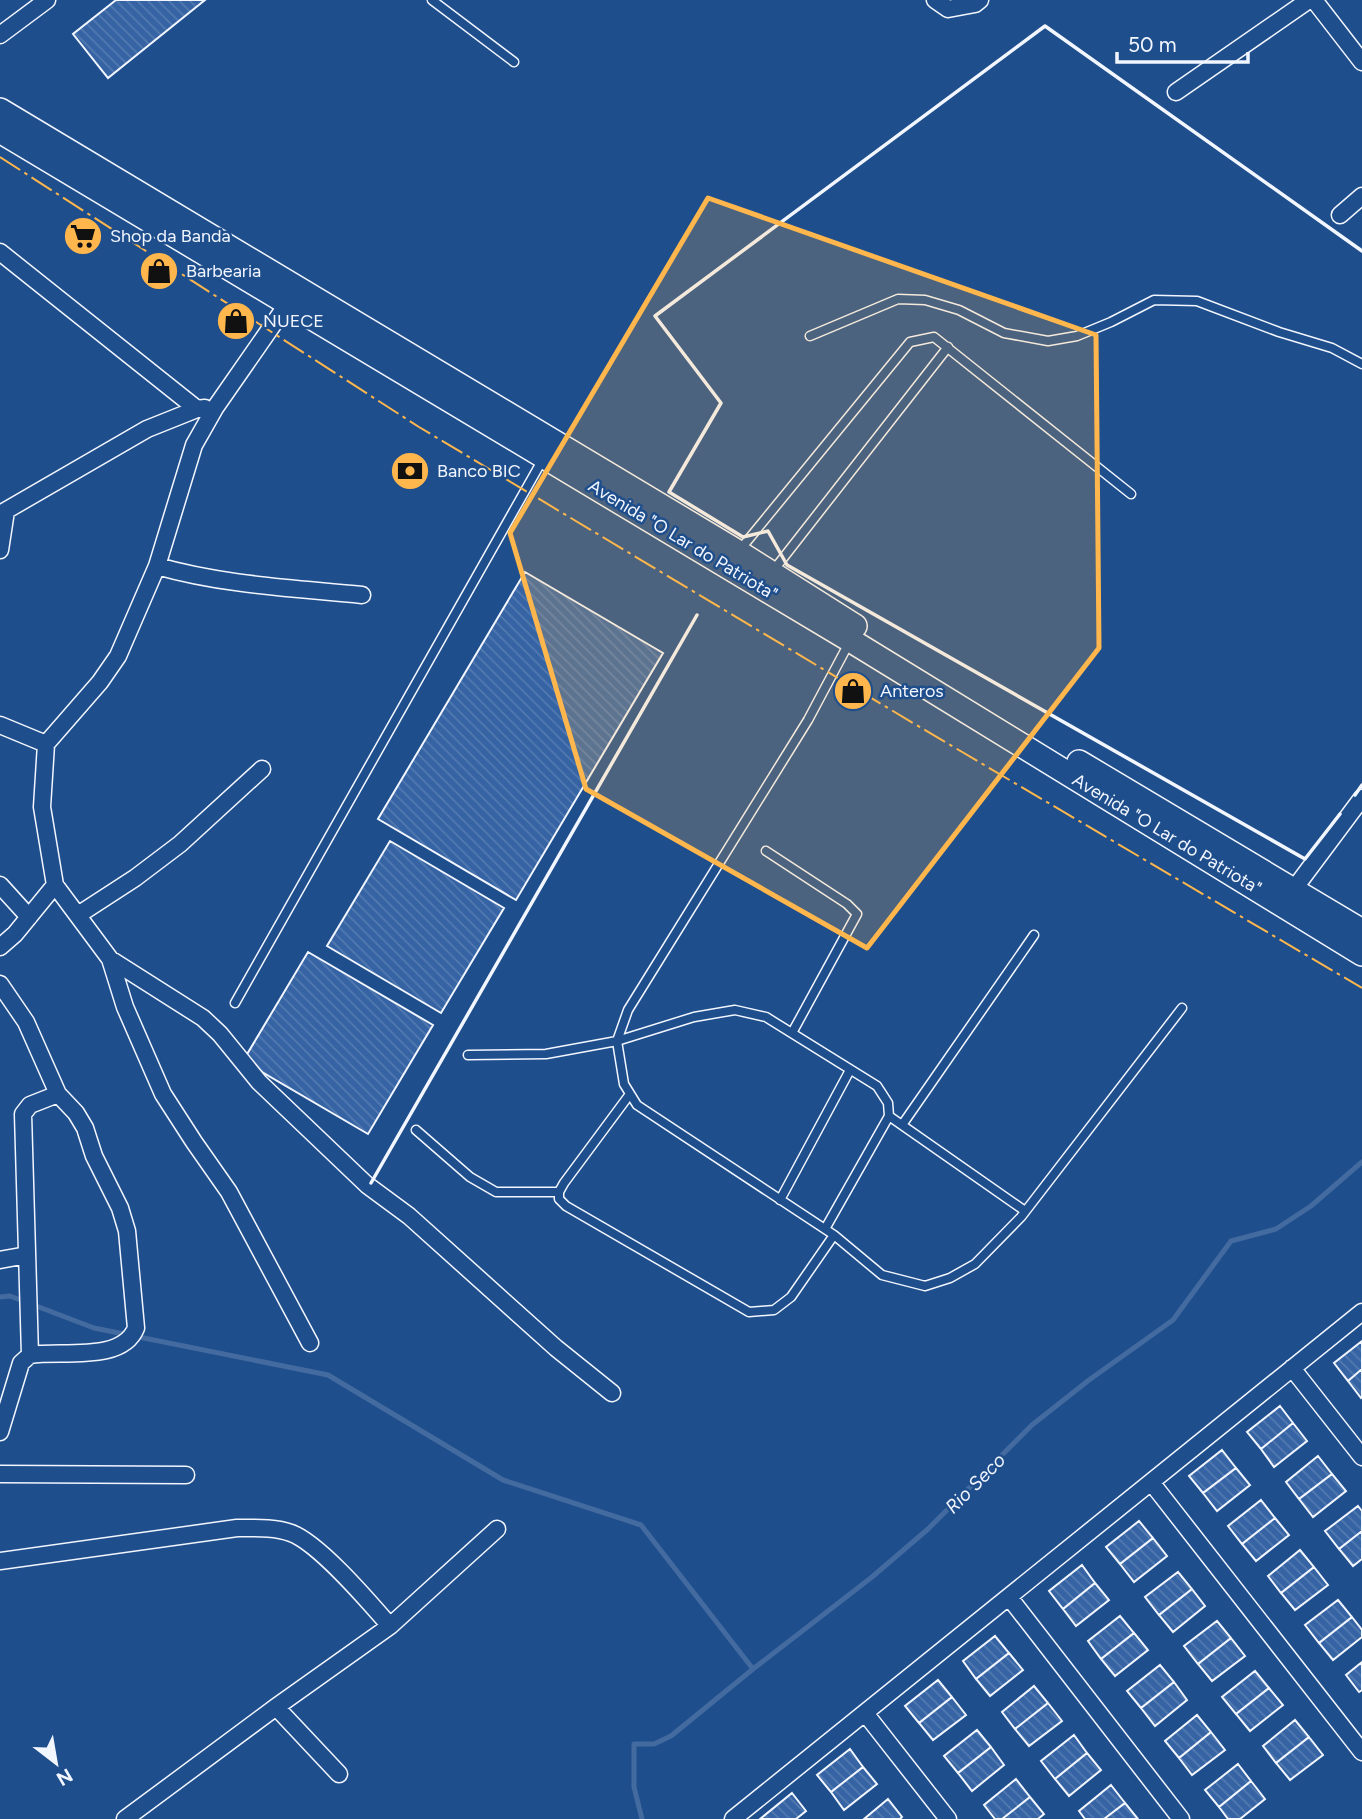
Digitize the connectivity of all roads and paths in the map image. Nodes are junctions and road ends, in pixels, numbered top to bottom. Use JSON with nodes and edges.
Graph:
{"nodes":[{"id":1,"x":47,"y":0,"type":"edge"},
{"id":2,"x":432,"y":0,"type":"edge"},
{"id":3,"x":934,"y":0,"type":"edge"},
{"id":4,"x":980,"y":0,"type":"edge"},
{"id":5,"x":1312,"y":0,"type":"edge"},
{"id":6,"x":0,"y":35,"type":"edge"},
{"id":7,"x":514,"y":62,"type":"dead end"},
{"id":8,"x":1362,"y":62,"type":"edge"},
{"id":9,"x":1176,"y":92,"type":"dead end"},
{"id":10,"x":0,"y":110,"type":"edge"},
{"id":11,"x":0,"y":131,"type":"edge"},
{"id":12,"x":1362,"y":196,"type":"edge"},
{"id":13,"x":1339,"y":215,"type":"dead end"},
{"id":14,"x":0,"y":251,"type":"edge"},
{"id":15,"x":288,"y":303,"type":"junction"},
{"id":16,"x":810,"y":335,"type":"dead end"},
{"id":17,"x":948,"y":347,"type":"junction"},
{"id":18,"x":1362,"y":364,"type":"edge"},
{"id":19,"x":215,"y":408,"type":"junction"},
{"id":20,"x":197,"y":409,"type":"junction"},
{"id":21,"x":544,"y":457,"type":"junction"},
{"id":22,"x":1131,"y":494,"type":"dead end"},
{"id":23,"x":3,"y":512,"type":"edge"},
{"id":24,"x":0,"y":550,"type":"edge"},
{"id":25,"x":738,"y":552,"type":"junction"},
{"id":26,"x":157,"y":566,"type":"junction"},
{"id":27,"x":772,"y":573,"type":"junction"},
{"id":28,"x":362,"y":595,"type":"dead end"},
{"id":29,"x":850,"y":640,"type":"junction"},
{"id":30,"x":0,"y":725,"type":"edge"},
{"id":31,"x":46,"y":744,"type":"junction"},
{"id":32,"x":262,"y":769,"type":"dead end"},
{"id":33,"x":1362,"y":798,"type":"edge"},
{"id":34,"x":766,"y":851,"type":"dead end"},
{"id":35,"x":0,"y":885,"type":"edge"},
{"id":36,"x":55,"y":885,"type":"junction"},
{"id":37,"x":1294,"y":890,"type":"junction"},
{"id":38,"x":78,"y":915,"type":"junction"},
{"id":39,"x":29,"y":917,"type":"junction"},
{"id":40,"x":1362,"y":930,"type":"edge"},
{"id":41,"x":1034,"y":935,"type":"dead end"},
{"id":42,"x":0,"y":947,"type":"edge"},
{"id":43,"x":1362,"y":954,"type":"edge"},
{"id":44,"x":110,"y":959,"type":"junction"},
{"id":45,"x":0,"y":984,"type":"edge"},
{"id":46,"x":235,"y":1003,"type":"dead end"},
{"id":47,"x":1182,"y":1008,"type":"dead end"},
{"id":48,"x":792,"y":1033,"type":"junction"},
{"id":49,"x":617,"y":1041,"type":"junction"},
{"id":50,"x":468,"y":1055,"type":"dead end"},
{"id":51,"x":850,"y":1070,"type":"junction"},
{"id":52,"x":58,"y":1094,"type":"junction"},
{"id":53,"x":630,"y":1094,"type":"junction"},
{"id":54,"x":889,"y":1116,"type":"junction"},
{"id":55,"x":902,"y":1125,"type":"junction"},
{"id":56,"x":416,"y":1130,"type":"dead end"},
{"id":57,"x":559,"y":1192,"type":"junction"},
{"id":58,"x":780,"y":1200,"type":"junction"},
{"id":59,"x":1025,"y":1211,"type":"junction"},
{"id":60,"x":825,"y":1229,"type":"junction"},
{"id":61,"x":834,"y":1235,"type":"junction"},
{"id":62,"x":27,"y":1255,"type":"junction"},
{"id":63,"x":0,"y":1260,"type":"edge"},
{"id":64,"x":1362,"y":1312,"type":"edge"},
{"id":65,"x":310,"y":1343,"type":"dead end"},
{"id":66,"x":30,"y":1355,"type":"junction"},
{"id":67,"x":1292,"y":1368,"type":"junction"},
{"id":68,"x":612,"y":1393,"type":"dead end"},
{"id":69,"x":0,"y":1432,"type":"edge"},
{"id":70,"x":1362,"y":1457,"type":"edge"},
{"id":71,"x":0,"y":1475,"type":"edge"},
{"id":72,"x":186,"y":1475,"type":"dead end"},
{"id":73,"x":1151,"y":1482,"type":"junction"},
{"id":74,"x":497,"y":1529,"type":"dead end"},
{"id":75,"x":0,"y":1561,"type":"edge"},
{"id":76,"x":1009,"y":1597,"type":"junction"},
{"id":77,"x":390,"y":1626,"type":"junction"},
{"id":78,"x":276,"y":1707,"type":"junction"},
{"id":79,"x":865,"y":1713,"type":"junction"},
{"id":80,"x":1362,"y":1752,"type":"edge"},
{"id":81,"x":340,"y":1774,"type":"dead end"},
{"id":82,"x":127,"y":1818,"type":"edge"},
{"id":83,"x":733,"y":1819,"type":"edge"},
{"id":84,"x":948,"y":1819,"type":"edge"},
{"id":85,"x":1181,"y":1819,"type":"edge"}],
"edges":[{"from":1,"to":6,"type":"street"},
{"from":2,"to":7,"type":"lane"},
{"from":3,"to":4,"type":"street"},
{"from":5,"to":8,"type":"street"},
{"from":5,"to":9,"type":"street"},
{"from":10,"to":25,"type":"main road","name":"Avenida \"O Lar do Patriota\""},
{"from":11,"to":15,"type":"main road","name":"Avenida \"O Lar do Patriota\""},
{"from":12,"to":13,"type":"street"},
{"from":14,"to":20,"type":"street"},
{"from":15,"to":19,"type":"street"},
{"from":15,"to":21,"type":"main road","name":"Avenida \"O Lar do Patriota\""},
{"from":16,"to":18,"type":"lane"},
{"from":17,"to":22,"type":"lane"},
{"from":17,"to":25,"type":"lane"},
{"from":17,"to":27,"type":"lane"},
{"from":19,"to":20,"type":"street"},
{"from":19,"to":26,"type":"street"},
{"from":20,"to":23,"type":"street"},
{"from":21,"to":29,"type":"main road","name":"Avenida \"O Lar do Patriota\""},
{"from":21,"to":46,"type":"lane"},
{"from":23,"to":24,"type":"street"},
{"from":25,"to":27,"type":"main road","name":"Avenida \"O Lar do Patriota\""},
{"from":26,"to":28,"type":"street"},
{"from":26,"to":31,"type":"street"},
{"from":27,"to":37,"type":"main road","name":"Avenida \"O Lar do Patriota\""},
{"from":29,"to":43,"type":"main road","name":"Avenida \"O Lar do Patriota\""},
{"from":29,"to":49,"type":"lane"},
{"from":30,"to":31,"type":"street"},
{"from":31,"to":36,"type":"street"},
{"from":32,"to":38,"type":"street"},
{"from":33,"to":37,"type":"street"},
{"from":34,"to":48,"type":"lane"},
{"from":35,"to":39,"type":"street"},
{"from":36,"to":38,"type":"street"},
{"from":36,"to":39,"type":"street"},
{"from":37,"to":40,"type":"main road","name":"Avenida \"O Lar do Patriota\""},
{"from":38,"to":44,"type":"street"},
{"from":39,"to":42,"type":"street"},
{"from":41,"to":55,"type":"lane"},
{"from":44,"to":65,"type":"street"},
{"from":44,"to":68,"type":"street"},
{"from":45,"to":52,"type":"street"},
{"from":47,"to":59,"type":"lane"},
{"from":48,"to":49,"type":"lane"},
{"from":48,"to":51,"type":"lane"},
{"from":49,"to":50,"type":"lane"},
{"from":49,"to":53,"type":"lane"},
{"from":51,"to":54,"type":"lane"},
{"from":51,"to":58,"type":"lane"},
{"from":52,"to":62,"type":"street"},
{"from":52,"to":66,"type":"street"},
{"from":53,"to":57,"type":"lane"},
{"from":53,"to":58,"type":"lane"},
{"from":54,"to":55,"type":"lane"},
{"from":54,"to":60,"type":"lane"},
{"from":55,"to":59,"type":"lane"},
{"from":56,"to":57,"type":"lane"},
{"from":57,"to":61,"type":"lane"},
{"from":58,"to":60,"type":"lane"},
{"from":59,"to":61,"type":"lane"},
{"from":60,"to":61,"type":"lane"},
{"from":62,"to":63,"type":"street"},
{"from":62,"to":66,"type":"street"},
{"from":64,"to":67,"type":"street"},
{"from":66,"to":69,"type":"street"},
{"from":67,"to":70,"type":"street"},
{"from":67,"to":73,"type":"street"},
{"from":71,"to":72,"type":"street"},
{"from":73,"to":76,"type":"street"},
{"from":73,"to":80,"type":"street"},
{"from":74,"to":77,"type":"street"},
{"from":75,"to":77,"type":"street"},
{"from":76,"to":79,"type":"street"},
{"from":76,"to":85,"type":"street"},
{"from":77,"to":78,"type":"street"},
{"from":78,"to":81,"type":"street"},
{"from":78,"to":82,"type":"street"},
{"from":79,"to":83,"type":"street"},
{"from":79,"to":84,"type":"street"}]}
